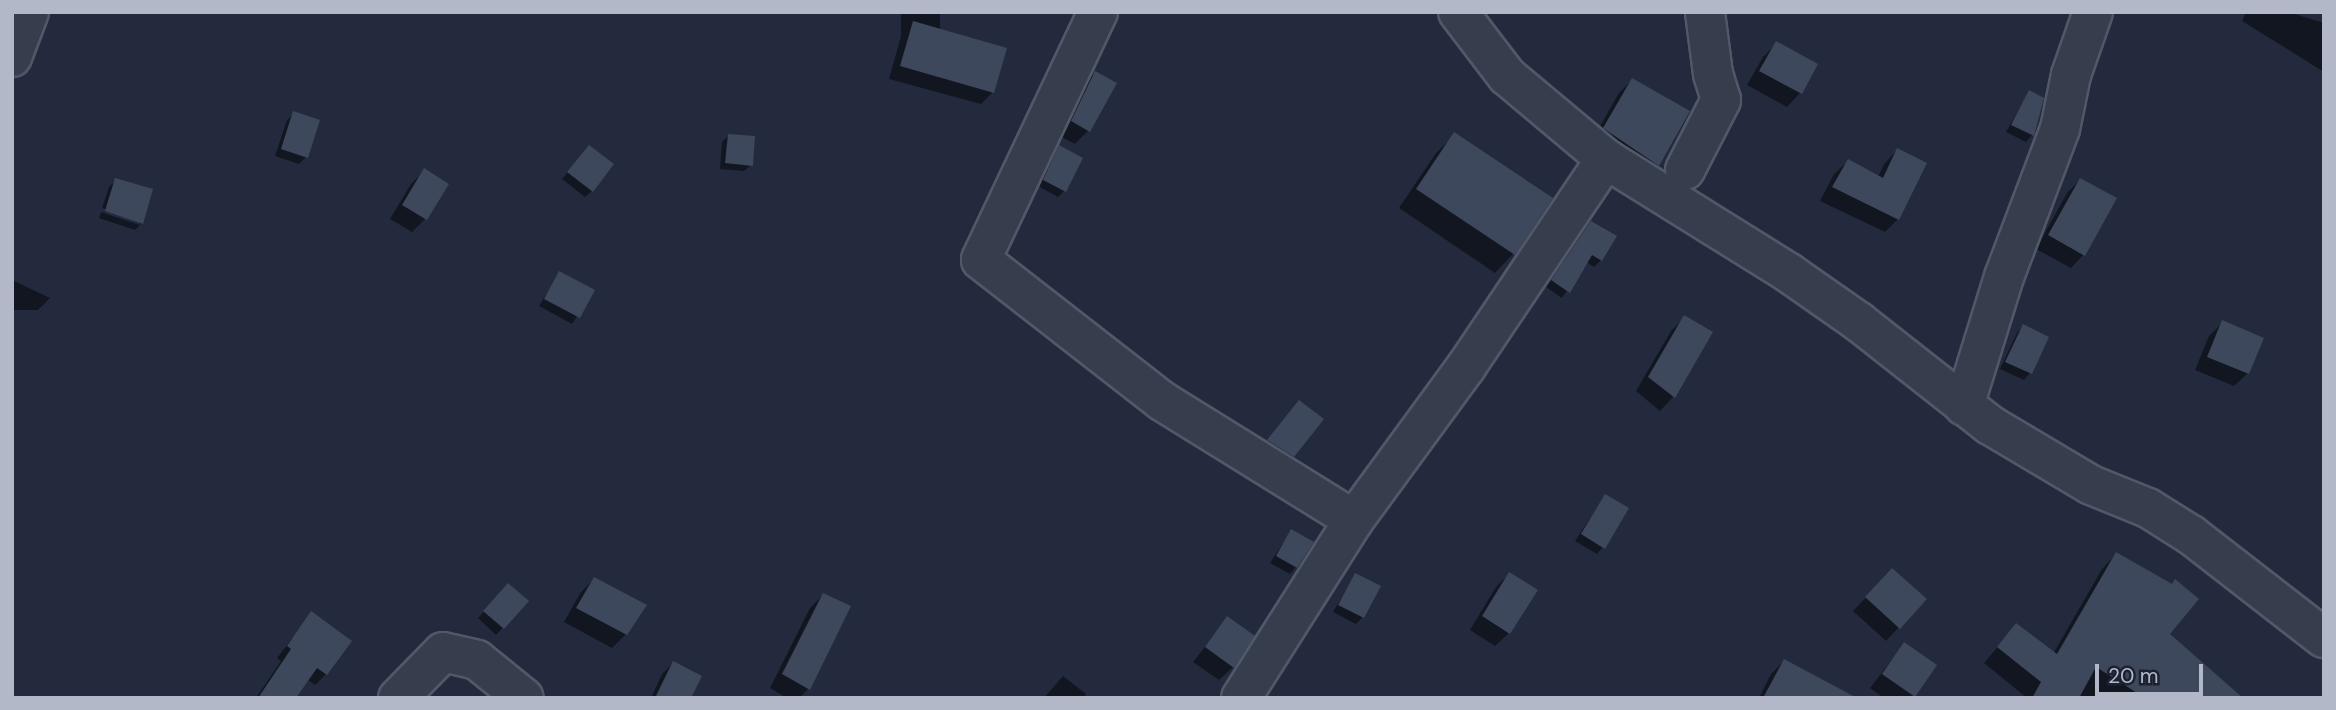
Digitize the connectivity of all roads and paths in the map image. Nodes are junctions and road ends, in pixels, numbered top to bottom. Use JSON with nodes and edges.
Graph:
{"nodes":[{"id":1,"x":29,"y":12,"type":"edge"},
{"id":2,"x":1098,"y":12,"type":"edge"},
{"id":3,"x":1458,"y":12,"type":"edge"},
{"id":4,"x":1705,"y":12,"type":"edge"},
{"id":5,"x":2093,"y":12,"type":"edge"},
{"id":6,"x":12,"y":57,"type":"edge"},
{"id":7,"x":1606,"y":159,"type":"junction"},
{"id":8,"x":1685,"y":170,"type":"dead end"},
{"id":9,"x":1965,"y":406,"type":"junction"},
{"id":10,"x":1354,"y":520,"type":"junction"},
{"id":11,"x":2324,"y":638,"type":"edge"},
{"id":12,"x":398,"y":698,"type":"edge"},
{"id":13,"x":524,"y":698,"type":"edge"},
{"id":14,"x":1241,"y":698,"type":"edge"}],
"edges":[{"from":1,"to":6,"type":"street"},
{"from":2,"to":10,"type":"street"},
{"from":3,"to":7,"type":"street"},
{"from":4,"to":8,"type":"street"},
{"from":5,"to":9,"type":"street"},
{"from":7,"to":9,"type":"street"},
{"from":7,"to":10,"type":"street"},
{"from":9,"to":11,"type":"street"},
{"from":10,"to":14,"type":"street"},
{"from":12,"to":13,"type":"street"}]}
